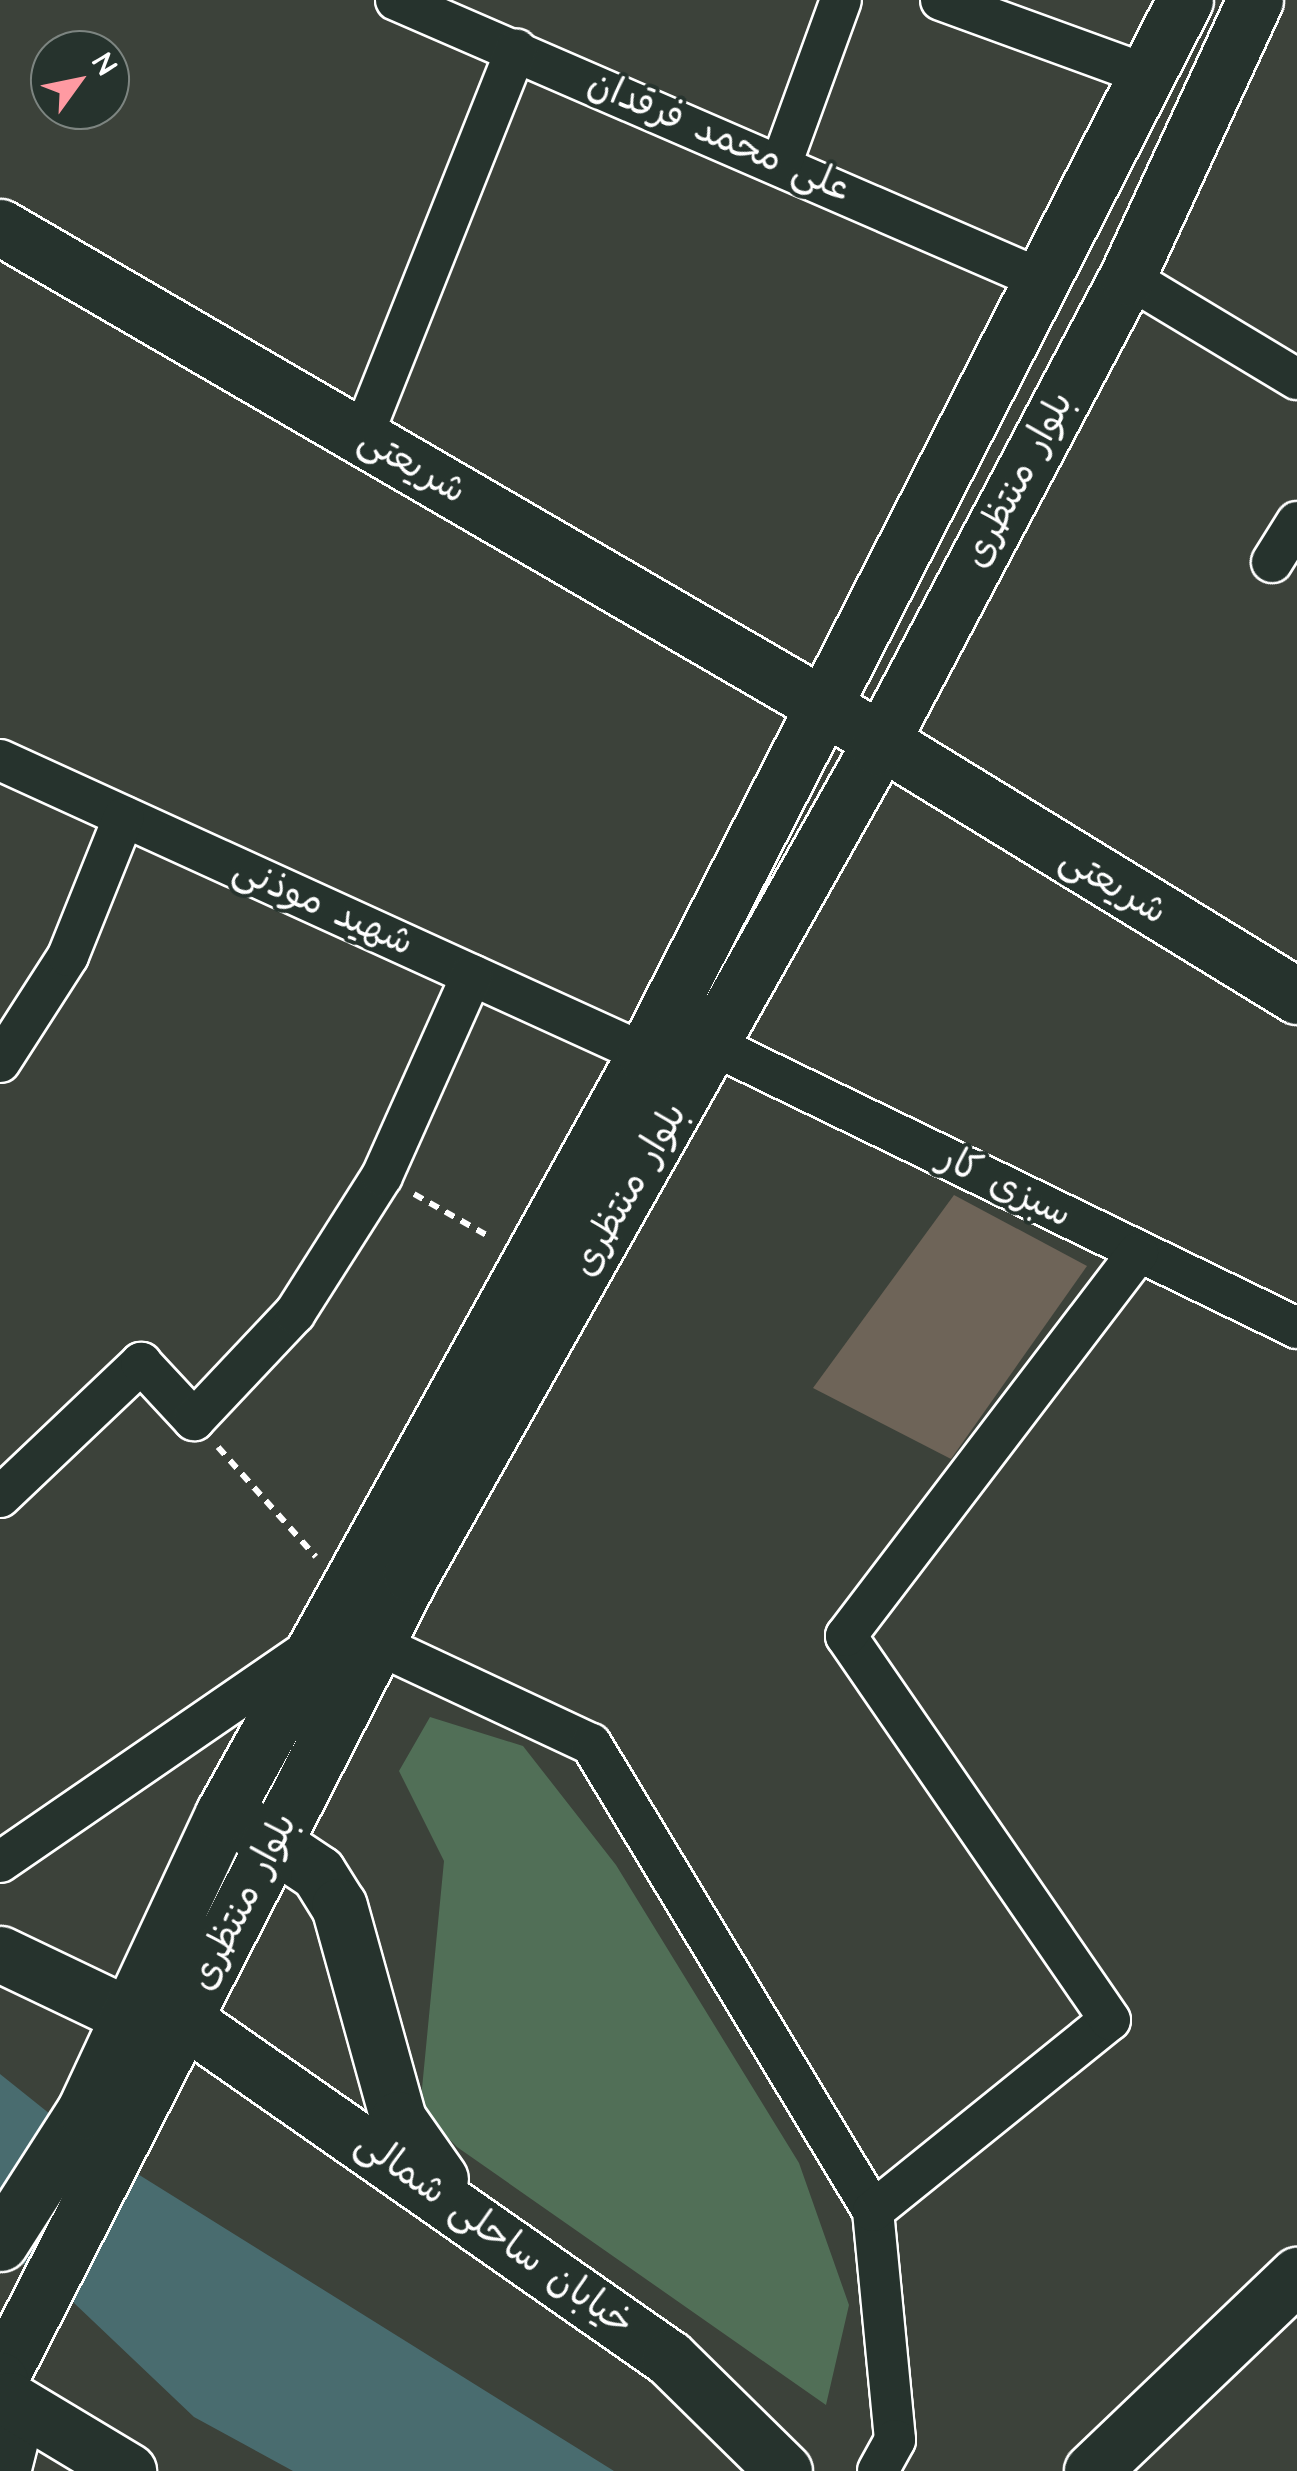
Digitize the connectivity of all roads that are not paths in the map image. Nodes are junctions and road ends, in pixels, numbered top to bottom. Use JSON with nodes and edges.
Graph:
{"nodes":[{"id":1,"x":396,"y":0,"type":"edge"},
{"id":2,"x":841,"y":0,"type":"edge"},
{"id":3,"x":941,"y":0,"type":"edge"},
{"id":4,"x":1185,"y":0,"type":"edge"},
{"id":5,"x":1255,"y":0,"type":"edge"},
{"id":6,"x":516,"y":50,"type":"junction"},
{"id":7,"x":1150,"y":76,"type":"junction"},
{"id":8,"x":782,"y":162,"type":"junction"},
{"id":9,"x":0,"y":227,"type":"edge"},
{"id":10,"x":1127,"y":277,"type":"junction"},
{"id":11,"x":1040,"y":279,"type":"junction"},
{"id":12,"x":1297,"y":379,"type":"edge"},
{"id":13,"x":362,"y":437,"type":"junction"},
{"id":14,"x":1297,"y":522,"type":"edge"},
{"id":15,"x":1272,"y":562,"type":"dead end"},
{"id":16,"x":824,"y":706,"type":"junction"},
{"id":17,"x":878,"y":747,"type":"junction"},
{"id":18,"x":0,"y":760,"type":"edge"},
{"id":19,"x":124,"y":816,"type":"junction"},
{"id":20,"x":472,"y":975,"type":"junction"},
{"id":21,"x":1297,"y":996,"type":"edge"},
{"id":22,"x":713,"y":1044,"type":"junction"},
{"id":23,"x":646,"y":1054,"type":"junction"},
{"id":24,"x":0,"y":1062,"type":"edge"},
{"id":25,"x":1138,"y":1252,"type":"junction"},
{"id":26,"x":1297,"y":1328,"type":"edge"},
{"id":27,"x":0,"y":1496,"type":"edge"},
{"id":28,"x":375,"y":1642,"type":"junction"},
{"id":29,"x":313,"y":1647,"type":"junction"},
{"id":30,"x":224,"y":1814,"type":"junction"},
{"id":31,"x":276,"y":1839,"type":"junction"},
{"id":32,"x":0,"y":1862,"type":"edge"},
{"id":33,"x":0,"y":1954,"type":"edge"},
{"id":34,"x":128,"y":2014,"type":"junction"},
{"id":35,"x":185,"y":2020,"type":"junction"},
{"id":36,"x":106,"y":2123,"type":"junction"},
{"id":37,"x":462,"y":2210,"type":"junction"},
{"id":38,"x":872,"y":2211,"type":"junction"},
{"id":39,"x":0,"y":2243,"type":"edge"},
{"id":40,"x":1297,"y":2275,"type":"edge"},
{"id":41,"x":3,"y":2386,"type":"edge"},
{"id":42,"x":1105,"y":2467,"type":"edge"},
{"id":43,"x":2,"y":2471,"type":"edge"},
{"id":44,"x":128,"y":2471,"type":"edge"},
{"id":45,"x":784,"y":2471,"type":"edge"},
{"id":46,"x":878,"y":2471,"type":"edge"}],
"edges":[{"from":1,"to":6,"type":"street","name":"علی محمد فرقدان"},
{"from":2,"to":8,"type":"street"},
{"from":3,"to":7,"type":"street"},
{"from":4,"to":7,"type":"main road","name":"بلوار منتظری"},
{"from":5,"to":10,"type":"main road","name":"بلوار منتظری"},
{"from":6,"to":8,"type":"street","name":"علی محمد فرقدان"},
{"from":6,"to":13,"type":"street"},
{"from":7,"to":11,"type":"main road","name":"بلوار منتظری"},
{"from":8,"to":11,"type":"street","name":"علی محمد فرقدان"},
{"from":9,"to":13,"type":"main road","name":"شریعتی"},
{"from":10,"to":12,"type":"street"},
{"from":10,"to":17,"type":"main road","name":"بلوار منتظری"},
{"from":11,"to":16,"type":"main road","name":"بلوار منتظری"},
{"from":13,"to":16,"type":"main road","name":"شریعتی"},
{"from":14,"to":15,"type":"street"},
{"from":16,"to":17,"type":"main road","name":"شریعتی"},
{"from":16,"to":23,"type":"main road","name":"بلوار منتظری"},
{"from":17,"to":21,"type":"main road","name":"شریعتی"},
{"from":17,"to":22,"type":"main road","name":"بلوار منتظری"},
{"from":18,"to":19,"type":"street","name":"شهید موذنی"},
{"from":19,"to":20,"type":"street","name":"شهید موذنی"},
{"from":19,"to":24,"type":"street"},
{"from":20,"to":23,"type":"street","name":"شهید موذنی"},
{"from":20,"to":27,"type":"street"},
{"from":22,"to":25,"type":"street","name":"سبزی کار"},
{"from":22,"to":28,"type":"main road","name":"بلوار منتظری"},
{"from":23,"to":29,"type":"main road","name":"بلوار منتظری"},
{"from":25,"to":26,"type":"street","name":"سبزی کار"},
{"from":25,"to":38,"type":"street"},
{"from":28,"to":31,"type":"main road","name":"بلوار منتظری"},
{"from":28,"to":38,"type":"street"},
{"from":29,"to":30,"type":"main road","name":"بلوار منتظری"},
{"from":29,"to":32,"type":"street"},
{"from":30,"to":31,"type":"main road"},
{"from":30,"to":34,"type":"main road","name":"بلوار منتظری"},
{"from":31,"to":35,"type":"main road","name":"بلوار منتظری"},
{"from":31,"to":37,"type":"main road"},
{"from":33,"to":34,"type":"main road"},
{"from":34,"to":36,"type":"main road","name":"بلوار منتظری"},
{"from":35,"to":36,"type":"main road","name":"بلوار منتظری"},
{"from":35,"to":37,"type":"main road","name":"خیابان ساحلی شمالی"},
{"from":36,"to":39,"type":"main road","name":"بلوار منتظری"},
{"from":36,"to":41,"type":"main road","name":"بلوار منتظری"},
{"from":37,"to":45,"type":"main road","name":"خیابان ساحلی شمالی"},
{"from":38,"to":46,"type":"street"},
{"from":40,"to":42,"type":"main road"},
{"from":41,"to":43,"type":"main road"},
{"from":41,"to":44,"type":"main road"}]}
